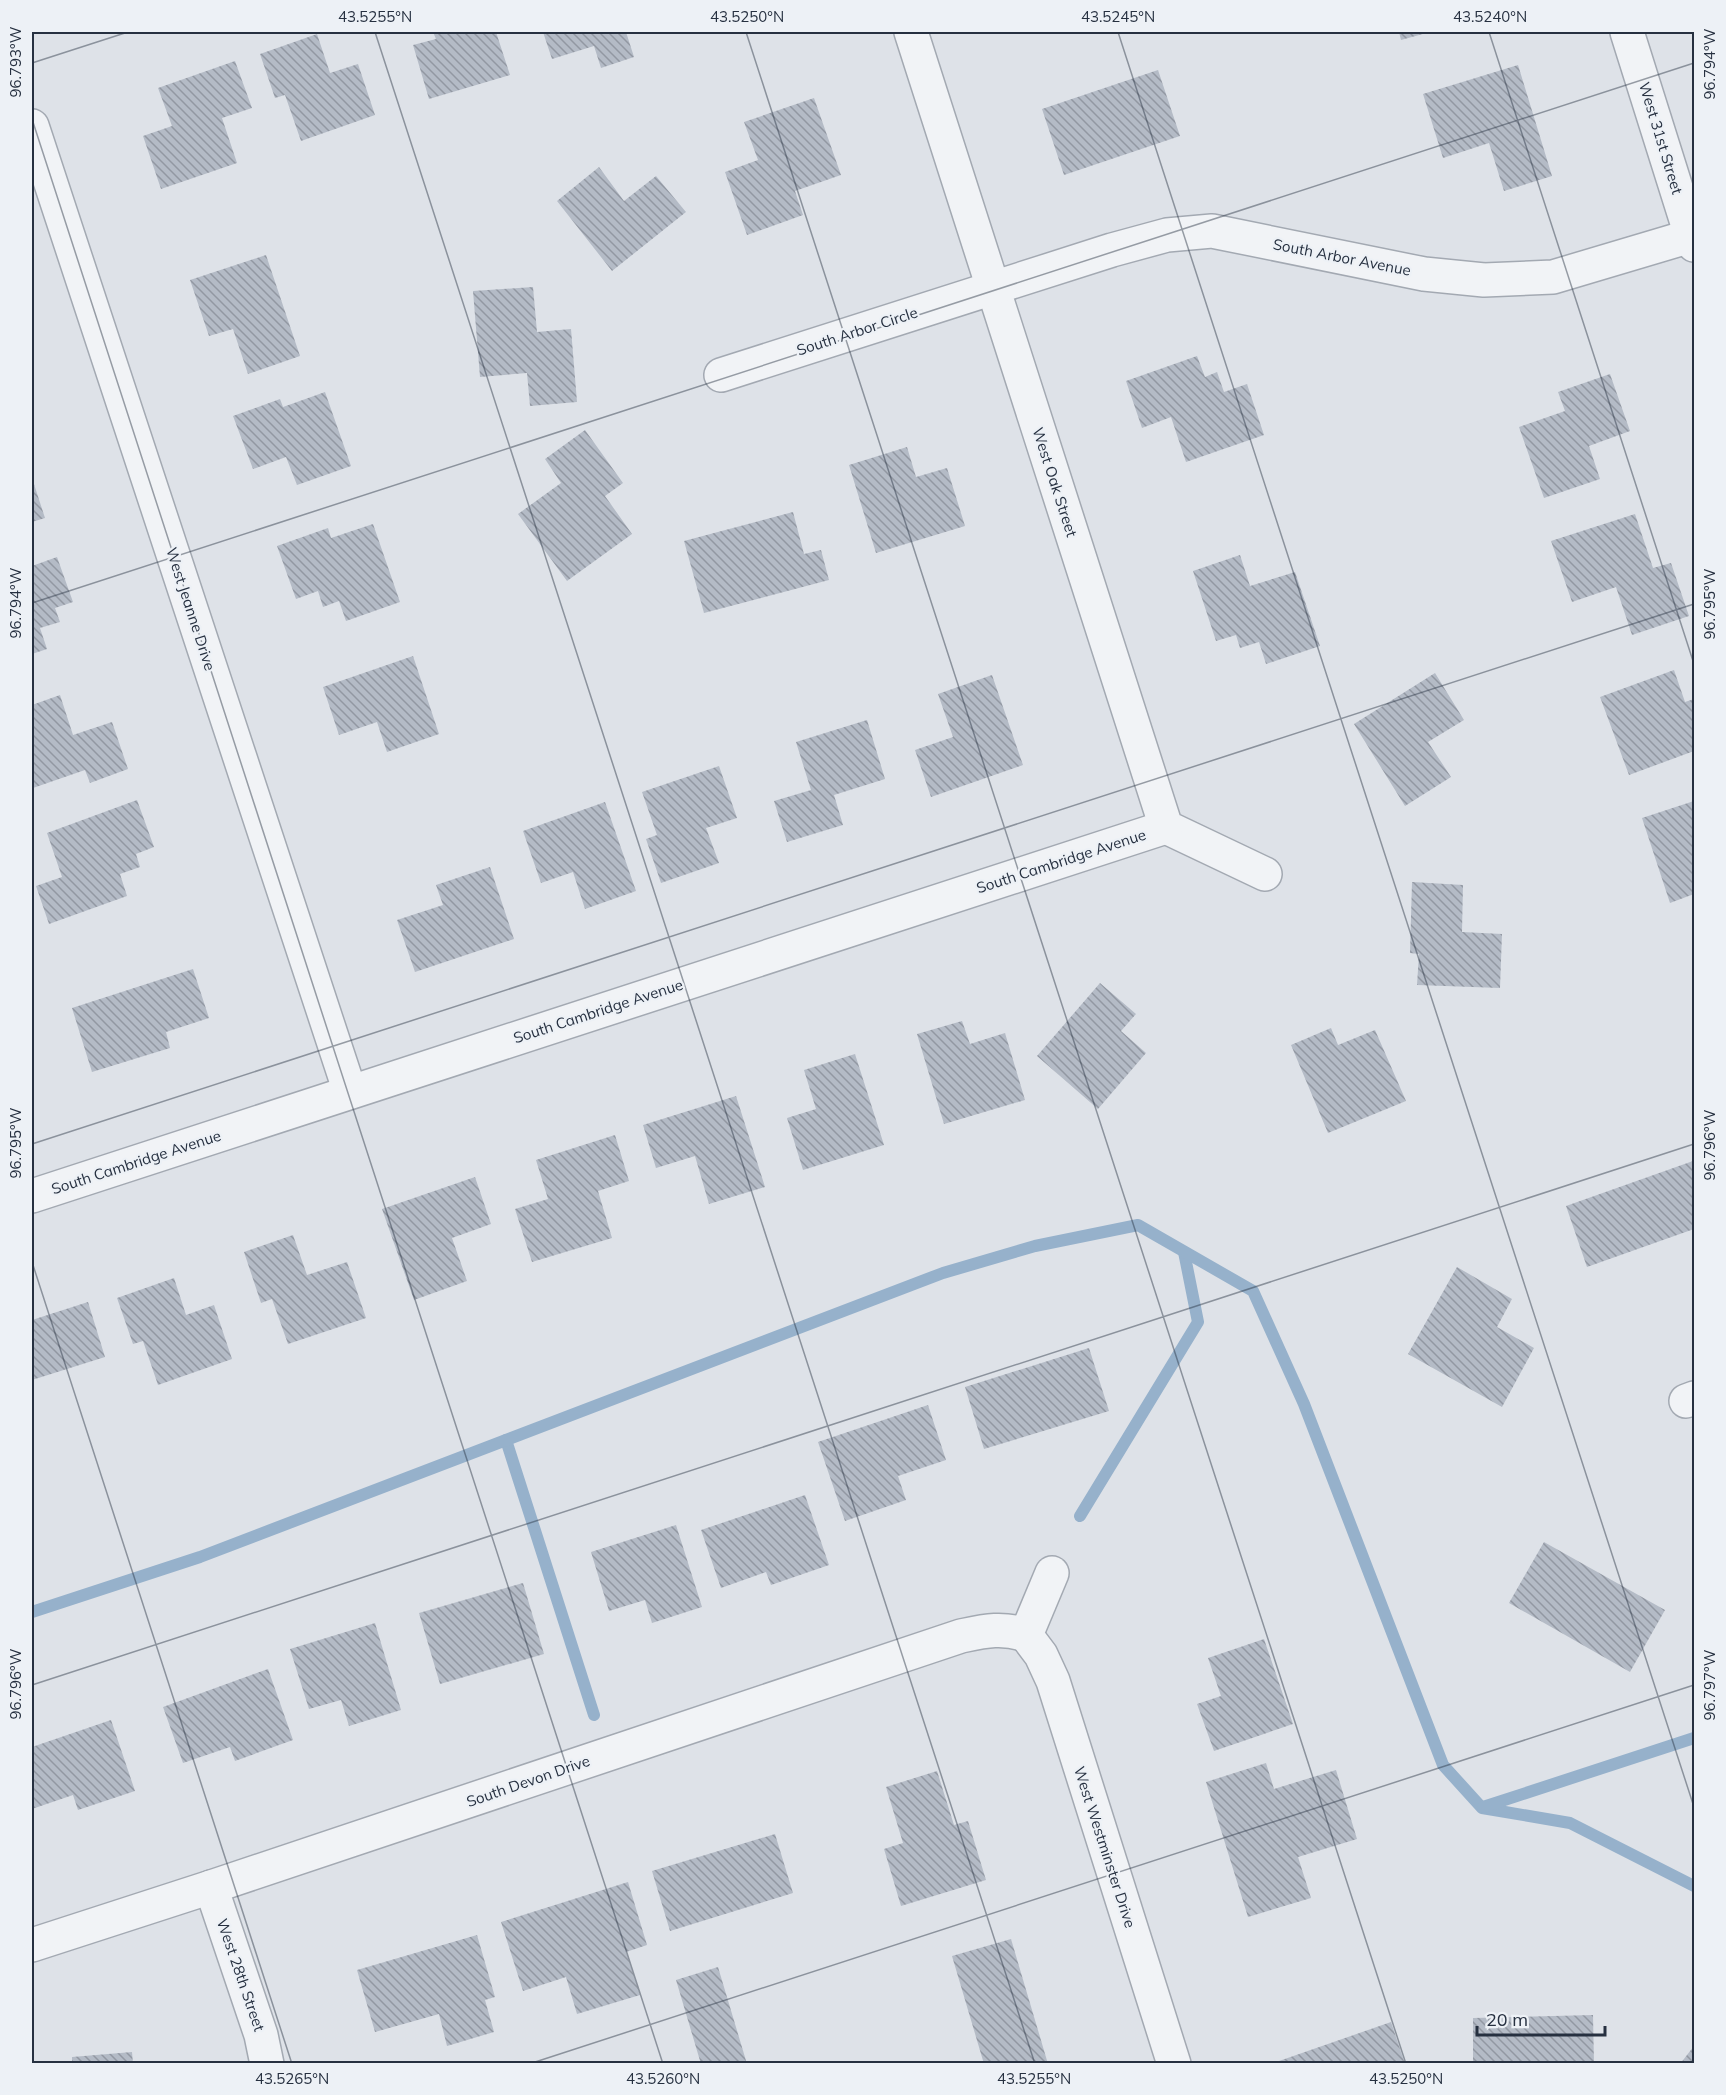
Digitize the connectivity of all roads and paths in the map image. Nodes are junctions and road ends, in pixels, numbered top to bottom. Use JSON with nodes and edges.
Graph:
{"nodes":[{"id":1,"x":911,"y":32,"type":"edge"},
{"id":2,"x":1627,"y":32,"type":"edge"},
{"id":3,"x":32,"y":126,"type":"edge"},
{"id":4,"x":1694,"y":239,"type":"edge"},
{"id":5,"x":993,"y":287,"type":"junction"},
{"id":6,"x":721,"y":375,"type":"dead end"},
{"id":7,"x":1166,"y":827,"type":"junction"},
{"id":8,"x":1265,"y":874,"type":"dead end"},
{"id":9,"x":350,"y":1092,"type":"junction"},
{"id":10,"x":32,"y":1196,"type":"edge"},
{"id":11,"x":1052,"y":1573,"type":"dead end"},
{"id":12,"x":1026,"y":1635,"type":"junction"},
{"id":13,"x":211,"y":1887,"type":"junction"},
{"id":14,"x":32,"y":1945,"type":"edge"},
{"id":15,"x":267,"y":2064,"type":"edge"},
{"id":16,"x":1174,"y":2064,"type":"edge"}],
"edges":[{"from":1,"to":5,"type":"street","name":"West Oak Street"},
{"from":2,"to":4,"type":"street","name":"West 31st Street"},
{"from":3,"to":9,"type":"street","name":"West Jeanne Drive"},
{"from":4,"to":5,"type":"street","name":"South Arbor Avenue"},
{"from":5,"to":6,"type":"street","name":"South Arbor Circle"},
{"from":5,"to":7,"type":"street","name":"West Oak Street"},
{"from":7,"to":8,"type":"street"},
{"from":7,"to":9,"type":"street","name":"South Cambridge Avenue"},
{"from":9,"to":10,"type":"street","name":"South Cambridge Avenue"},
{"from":11,"to":12,"type":"street"},
{"from":12,"to":13,"type":"street","name":"South Devon Drive"},
{"from":12,"to":16,"type":"street","name":"West Westminster Drive"},
{"from":13,"to":14,"type":"street","name":"South Devon Drive"},
{"from":13,"to":15,"type":"street","name":"West 28th Street"}]}
